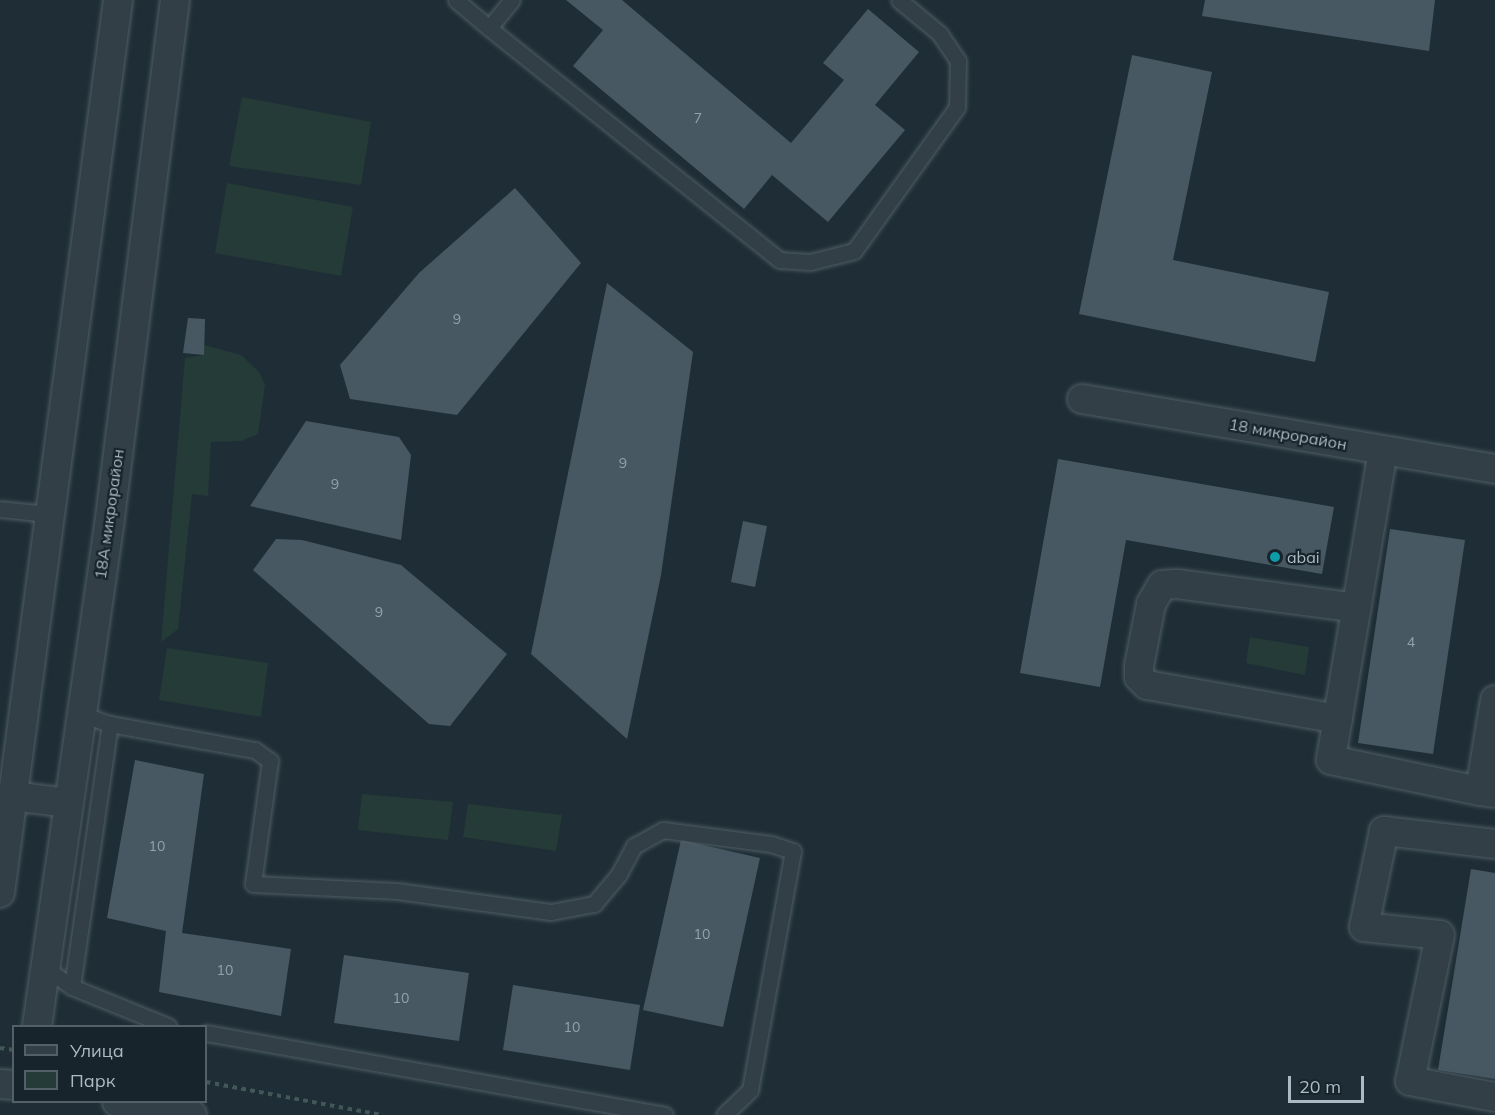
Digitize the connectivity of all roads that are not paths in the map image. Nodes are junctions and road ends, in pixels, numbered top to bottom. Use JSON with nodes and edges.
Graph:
{"nodes":[{"id":1,"x":118,"y":0,"type":"edge"},
{"id":2,"x":175,"y":0,"type":"edge"},
{"id":3,"x":456,"y":0,"type":"edge"},
{"id":4,"x":512,"y":0,"type":"edge"},
{"id":5,"x":899,"y":0,"type":"edge"},
{"id":6,"x":489,"y":28,"type":"junction"},
{"id":7,"x":1082,"y":399,"type":"dead end"},
{"id":8,"x":1383,"y":451,"type":"junction"},
{"id":9,"x":1495,"y":470,"type":"edge"},
{"id":10,"x":0,"y":509,"type":"edge"},
{"id":11,"x":47,"y":514,"type":"junction"},
{"id":12,"x":1356,"y":608,"type":"junction"},
{"id":13,"x":1495,"y":700,"type":"edge"},
{"id":14,"x":79,"y":713,"type":"junction"},
{"id":15,"x":1338,"y":719,"type":"junction"},
{"id":16,"x":110,"y":724,"type":"junction"},
{"id":17,"x":1488,"y":792,"type":"edge"},
{"id":18,"x":12,"y":796,"type":"junction"},
{"id":19,"x":68,"y":803,"type":"junction"},
{"id":20,"x":1495,"y":844,"type":"edge"},
{"id":21,"x":0,"y":893,"type":"edge"},
{"id":22,"x":47,"y":969,"type":"junction"},
{"id":23,"x":72,"y":987,"type":"junction"},
{"id":24,"x":37,"y":1025,"type":"edge"},
{"id":25,"x":166,"y":1025,"type":"edge"},
{"id":26,"x":207,"y":1033,"type":"edge"},
{"id":27,"x":1495,"y":1097,"type":"edge"},
{"id":28,"x":128,"y":1103,"type":"edge"},
{"id":29,"x":192,"y":1115,"type":"edge"},
{"id":30,"x":665,"y":1115,"type":"edge"},
{"id":31,"x":724,"y":1115,"type":"edge"}],
"edges":[{"from":1,"to":11,"type":"street"},
{"from":2,"to":14,"type":"street","name":"18А микрорайон"},
{"from":3,"to":6,"type":"lane"},
{"from":4,"to":6,"type":"lane"},
{"from":5,"to":6,"type":"lane"},
{"from":7,"to":8,"type":"street","name":"18 микрорайон"},
{"from":8,"to":9,"type":"street","name":"18 микрорайон"},
{"from":8,"to":12,"type":"street"},
{"from":10,"to":11,"type":"lane"},
{"from":11,"to":18,"type":"street"},
{"from":12,"to":15,"type":"street"},
{"from":12,"to":15,"type":"street"},
{"from":13,"to":17,"type":"street"},
{"from":14,"to":16,"type":"lane"},
{"from":14,"to":19,"type":"street","name":"18А микрорайон"},
{"from":15,"to":17,"type":"street"},
{"from":16,"to":23,"type":"lane"},
{"from":16,"to":31,"type":"lane"},
{"from":18,"to":19,"type":"street"},
{"from":18,"to":21,"type":"street"},
{"from":19,"to":22,"type":"street","name":"18А микрорайон"},
{"from":20,"to":27,"type":"street"},
{"from":22,"to":23,"type":"lane"},
{"from":22,"to":24,"type":"street","name":"18А микрорайон"},
{"from":23,"to":25,"type":"lane"},
{"from":26,"to":30,"type":"lane"},
{"from":28,"to":29,"type":"street"}]}
